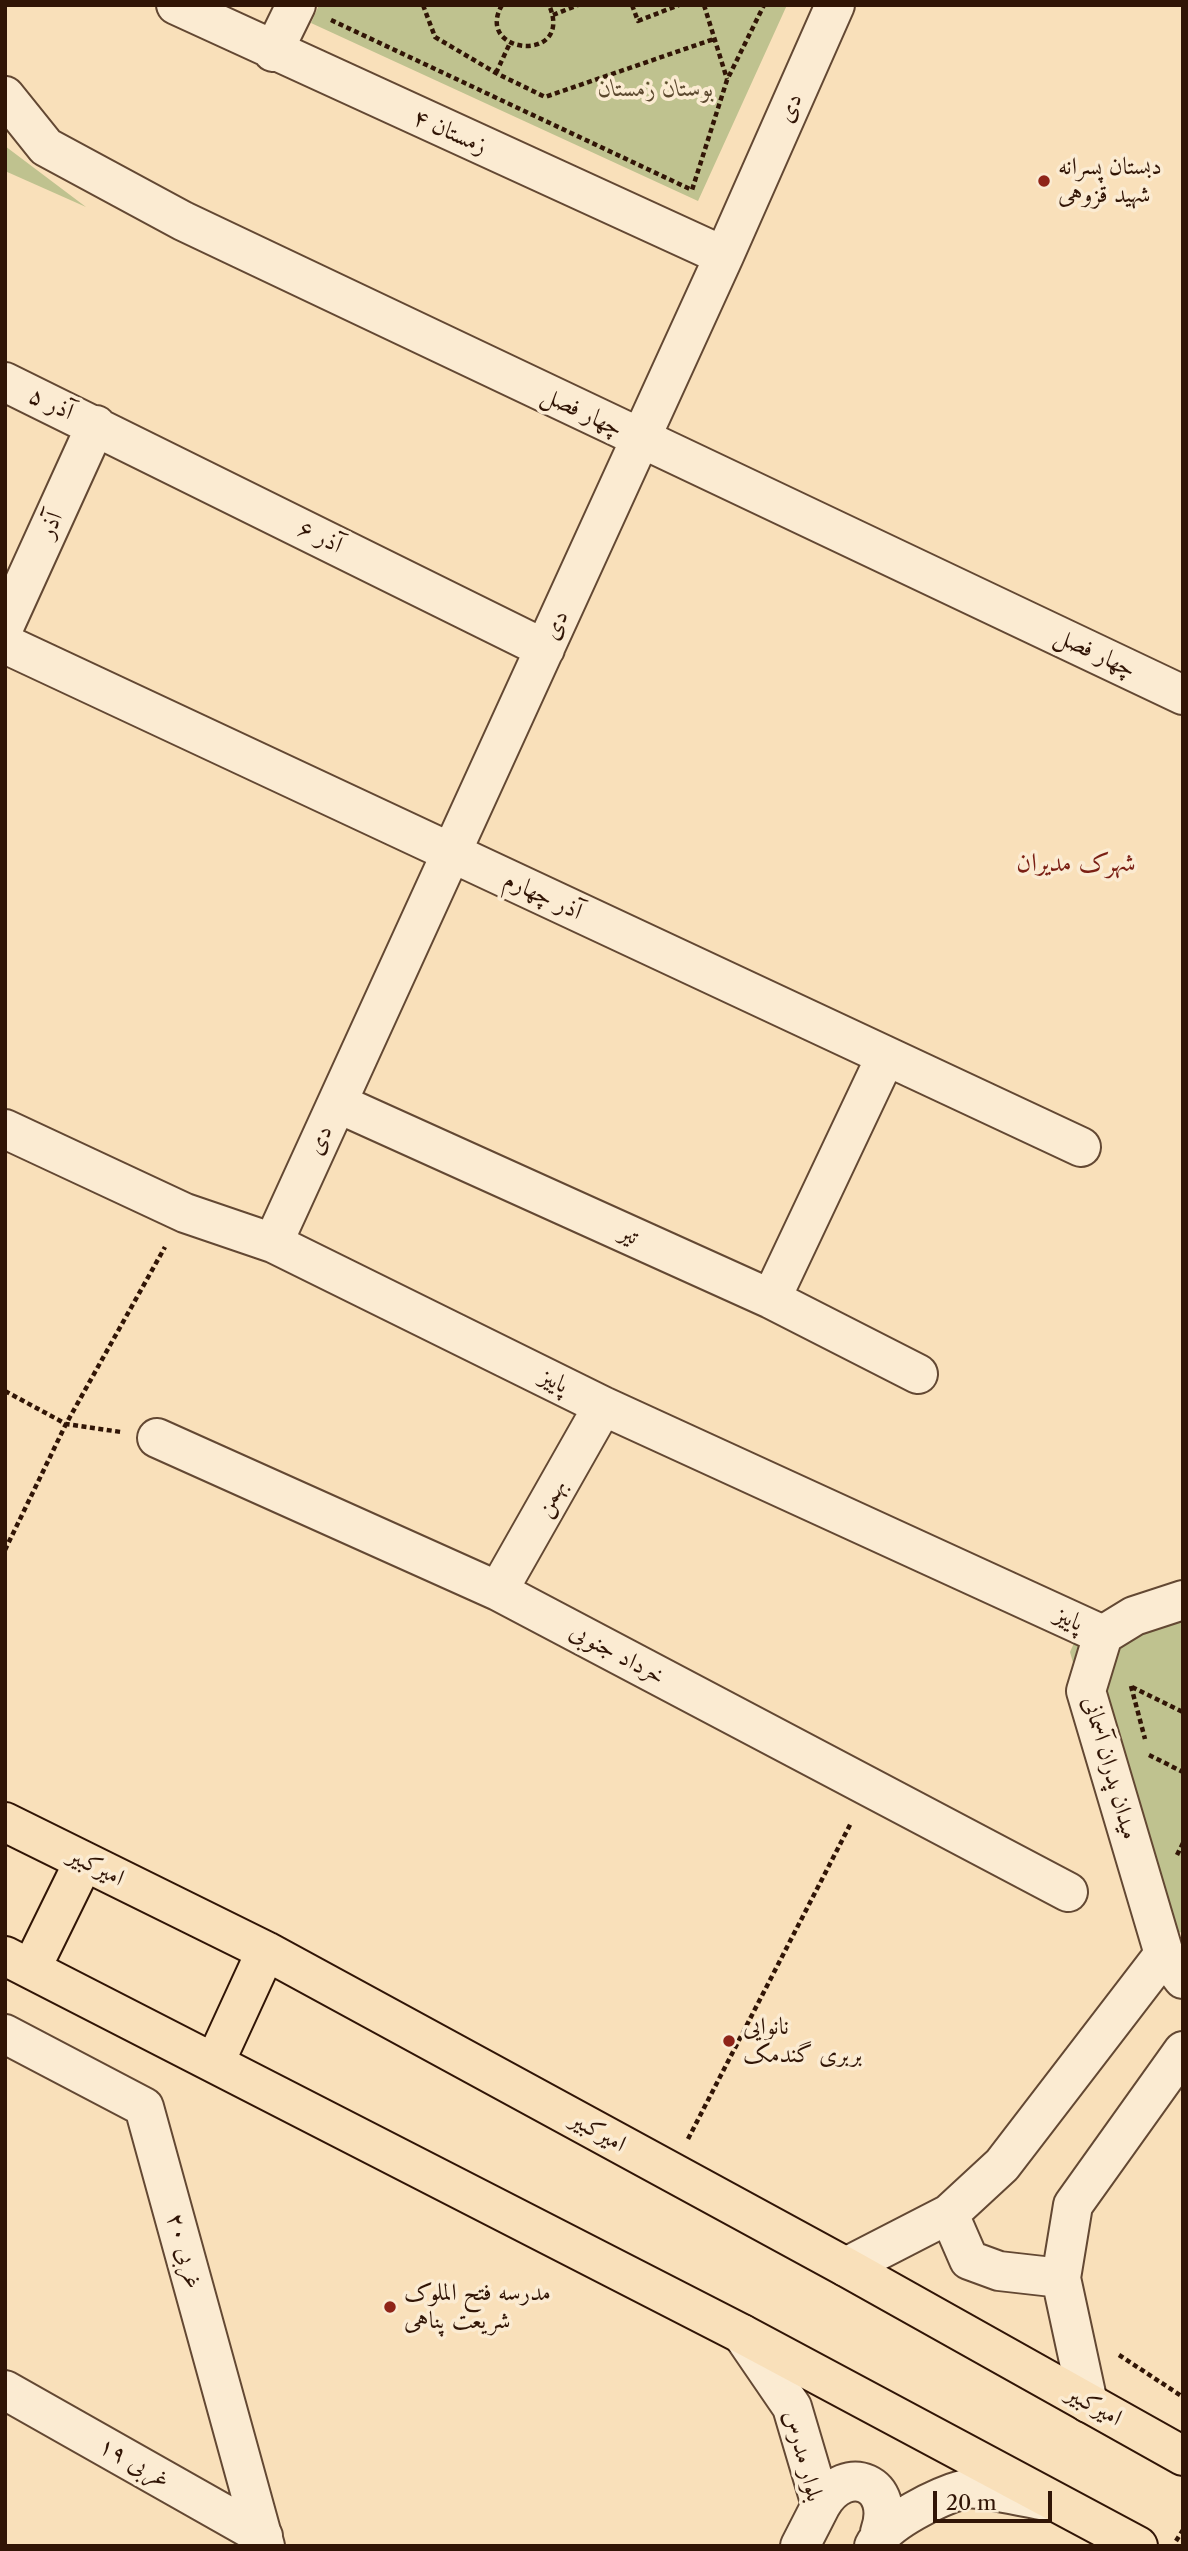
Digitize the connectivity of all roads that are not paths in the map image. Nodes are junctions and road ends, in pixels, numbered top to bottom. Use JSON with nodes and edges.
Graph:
{"nodes":[{"id":1,"x":176,"y":5,"type":"edge"},
{"id":2,"x":835,"y":5,"type":"edge"},
{"id":3,"x":311,"y":12,"type":"edge"},
{"id":4,"x":273,"y":52,"type":"junction"},
{"id":5,"x":5,"y":96,"type":"edge"},
{"id":6,"x":724,"y":257,"type":"junction"},
{"id":7,"x":5,"y":382,"type":"edge"},
{"id":8,"x":96,"y":425,"type":"junction"},
{"id":9,"x":640,"y":440,"type":"junction"},
{"id":10,"x":5,"y":625,"type":"edge"},
{"id":11,"x":5,"y":644,"type":"edge"},
{"id":12,"x":545,"y":649,"type":"junction"},
{"id":13,"x":1183,"y":695,"type":"edge"},
{"id":14,"x":449,"y":852,"type":"junction"},
{"id":15,"x":886,"y":1056,"type":"junction"},
{"id":16,"x":337,"y":1103,"type":"junction"},
{"id":17,"x":5,"y":1129,"type":"edge"},
{"id":18,"x":1082,"y":1147,"type":"dead end"},
{"id":19,"x":273,"y":1243,"type":"junction"},
{"id":20,"x":771,"y":1298,"type":"junction"},
{"id":21,"x":918,"y":1374,"type":"dead end"},
{"id":22,"x":603,"y":1406,"type":"junction"},
{"id":23,"x":157,"y":1438,"type":"road end"},
{"id":24,"x":498,"y":1591,"type":"junction"},
{"id":25,"x":1183,"y":1600,"type":"edge"},
{"id":26,"x":1103,"y":1635,"type":"junction"},
{"id":27,"x":5,"y":1822,"type":"edge"},
{"id":28,"x":84,"y":1861,"type":"junction"},
{"id":29,"x":1068,"y":1892,"type":"dead end"},
{"id":30,"x":266,"y":1951,"type":"junction"},
{"id":31,"x":18,"y":1962,"type":"edge"},
{"id":32,"x":1173,"y":1967,"type":"edge"},
{"id":33,"x":5,"y":2034,"type":"edge"},
{"id":34,"x":1183,"y":2051,"type":"edge"},
{"id":35,"x":215,"y":2062,"type":"junction"},
{"id":36,"x":949,"y":2214,"type":"junction"},
{"id":37,"x":846,"y":2267,"type":"junction"},
{"id":38,"x":1061,"y":2278,"type":"junction"},
{"id":39,"x":742,"y":2334,"type":"junction"},
{"id":40,"x":5,"y":2390,"type":"edge"},
{"id":41,"x":1088,"y":2403,"type":"junction"},
{"id":42,"x":1183,"y":2456,"type":"edge"},
{"id":43,"x":1060,"y":2503,"type":"junction"},
{"id":44,"x":821,"y":2505,"type":"junction"},
{"id":45,"x":877,"y":2539,"type":"edge"},
{"id":46,"x":264,"y":2541,"type":"edge"},
{"id":47,"x":800,"y":2546,"type":"edge"},
{"id":48,"x":1138,"y":2546,"type":"edge"}],
"edges":[{"from":1,"to":4,"type":"street","name":"زمستان ۴"},
{"from":2,"to":6,"type":"street","name":"دی"},
{"from":3,"to":4,"type":"street"},
{"from":4,"to":6,"type":"street","name":"زمستان ۴"},
{"from":5,"to":9,"type":"street","name":"چهار فصل"},
{"from":6,"to":9,"type":"street","name":"دی"},
{"from":7,"to":8,"type":"street","name":"آذر ۵"},
{"from":8,"to":10,"type":"street","name":"آذر"},
{"from":8,"to":12,"type":"street","name":"آذر ۶"},
{"from":9,"to":12,"type":"street","name":"دی"},
{"from":9,"to":13,"type":"street","name":"چهار فصل"},
{"from":11,"to":14,"type":"street","name":"آذر چهارم"},
{"from":12,"to":14,"type":"street","name":"دی"},
{"from":14,"to":15,"type":"street","name":"آذر چهارم"},
{"from":14,"to":16,"type":"street","name":"دی"},
{"from":15,"to":18,"type":"street","name":"آذر چهارم"},
{"from":15,"to":20,"type":"street"},
{"from":16,"to":19,"type":"street","name":"دی"},
{"from":16,"to":20,"type":"street","name":"تیر"},
{"from":17,"to":19,"type":"street","name":"پاییز"},
{"from":19,"to":22,"type":"street","name":"پاییز"},
{"from":20,"to":21,"type":"street","name":"تیر"},
{"from":22,"to":24,"type":"street","name":"بهمن"},
{"from":22,"to":26,"type":"street","name":"پاییز"},
{"from":23,"to":24,"type":"street","name":"خرداد جنوبی"},
{"from":24,"to":29,"type":"street","name":"خرداد جنوبی"},
{"from":25,"to":26,"type":"street"},
{"from":26,"to":32,"type":"street","name":"میدان پدران آسمانی"},
{"from":27,"to":28,"type":"main road","name":"امیرکبیر"},
{"from":28,"to":30,"type":"main road","name":"امیرکبیر"},
{"from":28,"to":31,"type":"main road"},
{"from":30,"to":35,"type":"main road"},
{"from":30,"to":37,"type":"main road","name":"امیرکبیر"},
{"from":31,"to":35,"type":"main road"},
{"from":32,"to":36,"type":"street"},
{"from":33,"to":46,"type":"street","name":"۲۰ غربی"},
{"from":34,"to":38,"type":"street"},
{"from":35,"to":39,"type":"main road"},
{"from":36,"to":37,"type":"street"},
{"from":36,"to":38,"type":"street"},
{"from":37,"to":41,"type":"main road","name":"امیرکبیر"},
{"from":38,"to":41,"type":"street"},
{"from":39,"to":43,"type":"main road"},
{"from":39,"to":44,"type":"street","name":"بلوار مدرس"},
{"from":40,"to":46,"type":"street","name":"۱۹ غربی"},
{"from":41,"to":42,"type":"main road","name":"امیرکبیر"},
{"from":43,"to":45,"type":"street"},
{"from":43,"to":48,"type":"main road"},
{"from":44,"to":45,"type":"street"},
{"from":44,"to":47,"type":"street","name":"بلوار مدرس"}]}
